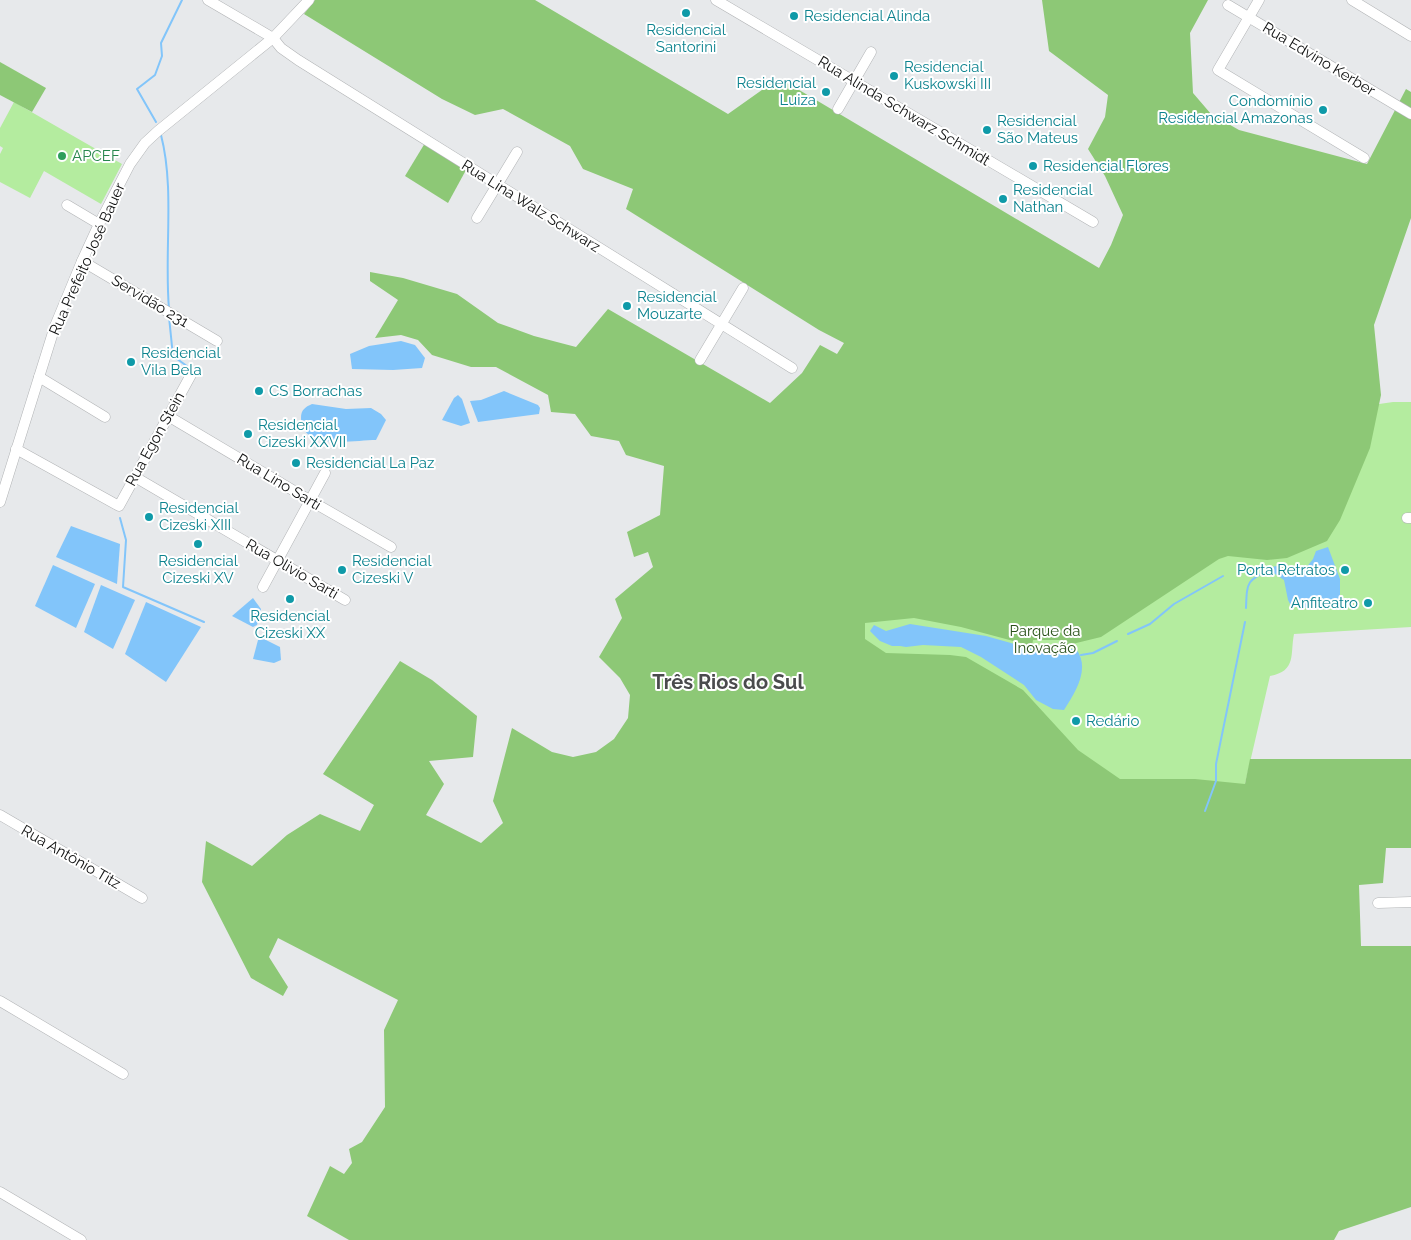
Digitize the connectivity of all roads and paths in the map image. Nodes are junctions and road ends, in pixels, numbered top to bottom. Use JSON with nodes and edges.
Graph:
{"nodes":[{"id":1,"x":208,"y":0,"type":"edge"},
{"id":2,"x":309,"y":0,"type":"edge"},
{"id":3,"x":716,"y":0,"type":"edge"},
{"id":4,"x":1260,"y":0,"type":"edge"},
{"id":5,"x":1352,"y":0,"type":"edge"},
{"id":6,"x":1228,"y":5,"type":"dead end"},
{"id":7,"x":1249,"y":18,"type":"junction"},
{"id":8,"x":1411,"y":36,"type":"edge"},
{"id":9,"x":273,"y":38,"type":"junction"},
{"id":10,"x":871,"y":52,"type":"dead end"},
{"id":11,"x":854,"y":81,"type":"junction"},
{"id":12,"x":838,"y":109,"type":"dead end"},
{"id":13,"x":1411,"y":114,"type":"edge"},
{"id":14,"x":517,"y":152,"type":"dead end"},
{"id":15,"x":1364,"y":158,"type":"dead end"},
{"id":16,"x":497,"y":185,"type":"junction"},
{"id":17,"x":67,"y":205,"type":"dead end"},
{"id":18,"x":477,"y":218,"type":"dead end"},
{"id":19,"x":1093,"y":222,"type":"dead end"},
{"id":20,"x":99,"y":224,"type":"junction"},
{"id":21,"x":82,"y":261,"type":"junction"},
{"id":22,"x":743,"y":288,"type":"dead end"},
{"id":23,"x":721,"y":324,"type":"junction"},
{"id":24,"x":217,"y":341,"type":"dead end"},
{"id":25,"x":700,"y":360,"type":"dead end"},
{"id":26,"x":792,"y":368,"type":"dead end"},
{"id":27,"x":192,"y":373,"type":"dead end"},
{"id":28,"x":39,"y":378,"type":"junction"},
{"id":29,"x":168,"y":416,"type":"junction"},
{"id":30,"x":105,"y":417,"type":"dead end"},
{"id":31,"x":16,"y":449,"type":"junction"},
{"id":32,"x":325,"y":473,"type":"dead end"},
{"id":33,"x":135,"y":477,"type":"junction"},
{"id":34,"x":310,"y":501,"type":"junction"},
{"id":35,"x":0,"y":502,"type":"edge"},
{"id":36,"x":391,"y":547,"type":"dead end"},
{"id":37,"x":278,"y":561,"type":"junction"},
{"id":38,"x":263,"y":587,"type":"dead end"},
{"id":39,"x":345,"y":600,"type":"dead end"},
{"id":40,"x":0,"y":815,"type":"edge"},
{"id":41,"x":142,"y":898,"type":"dead end"},
{"id":42,"x":1411,"y":902,"type":"edge"},
{"id":43,"x":1378,"y":903,"type":"dead end"},
{"id":44,"x":0,"y":1001,"type":"edge"},
{"id":45,"x":123,"y":1074,"type":"dead end"},
{"id":46,"x":0,"y":1192,"type":"edge"},
{"id":47,"x":81,"y":1240,"type":"edge"}],
"edges":[{"from":1,"to":9,"type":"street","name":"Rua Lina Walz Schwarz"},
{"from":2,"to":9,"type":"street","name":"Rua Prefeito José Bauer"},
{"from":3,"to":11,"type":"street","name":"Rua Alinda Schwarz Schmidt"},
{"from":4,"to":7,"type":"street"},
{"from":5,"to":8,"type":"street"},
{"from":6,"to":7,"type":"street","name":"Rua Edvino Kerber"},
{"from":7,"to":13,"type":"street","name":"Rua Edvino Kerber"},
{"from":7,"to":15,"type":"street"},
{"from":9,"to":16,"type":"street","name":"Rua Lina Walz Schwarz"},
{"from":9,"to":20,"type":"street","name":"Rua Prefeito José Bauer"},
{"from":10,"to":11,"type":"street"},
{"from":11,"to":12,"type":"street"},
{"from":11,"to":19,"type":"street","name":"Rua Alinda Schwarz Schmidt"},
{"from":14,"to":16,"type":"street"},
{"from":16,"to":18,"type":"street"},
{"from":16,"to":23,"type":"street","name":"Rua Lina Walz Schwarz"},
{"from":17,"to":20,"type":"street"},
{"from":20,"to":21,"type":"street","name":"Rua Prefeito José Bauer"},
{"from":21,"to":24,"type":"street","name":"Servidão 231"},
{"from":21,"to":28,"type":"street","name":"Rua Prefeito José Bauer"},
{"from":22,"to":23,"type":"street"},
{"from":23,"to":25,"type":"street"},
{"from":23,"to":26,"type":"street","name":"Rua Lina Walz Schwarz"},
{"from":27,"to":29,"type":"street","name":"Rua Egon Stein"},
{"from":28,"to":30,"type":"street"},
{"from":28,"to":31,"type":"street","name":"Rua Prefeito José Bauer"},
{"from":29,"to":33,"type":"street","name":"Rua Egon Stein"},
{"from":29,"to":34,"type":"street","name":"Rua Lino Sarti"},
{"from":31,"to":33,"type":"street","name":"Rua Egon Stein"},
{"from":31,"to":35,"type":"street","name":"Rua Prefeito José Bauer"},
{"from":32,"to":34,"type":"street"},
{"from":33,"to":37,"type":"street","name":"Rua Olivio Sarti"},
{"from":34,"to":36,"type":"street","name":"Rua Lino Sarti"},
{"from":34,"to":37,"type":"street"},
{"from":37,"to":38,"type":"street"},
{"from":37,"to":39,"type":"street","name":"Rua Olivio Sarti"},
{"from":40,"to":41,"type":"street","name":"Rua Antônio Titz"},
{"from":42,"to":43,"type":"street"},
{"from":44,"to":45,"type":"street"},
{"from":46,"to":47,"type":"street"}]}
